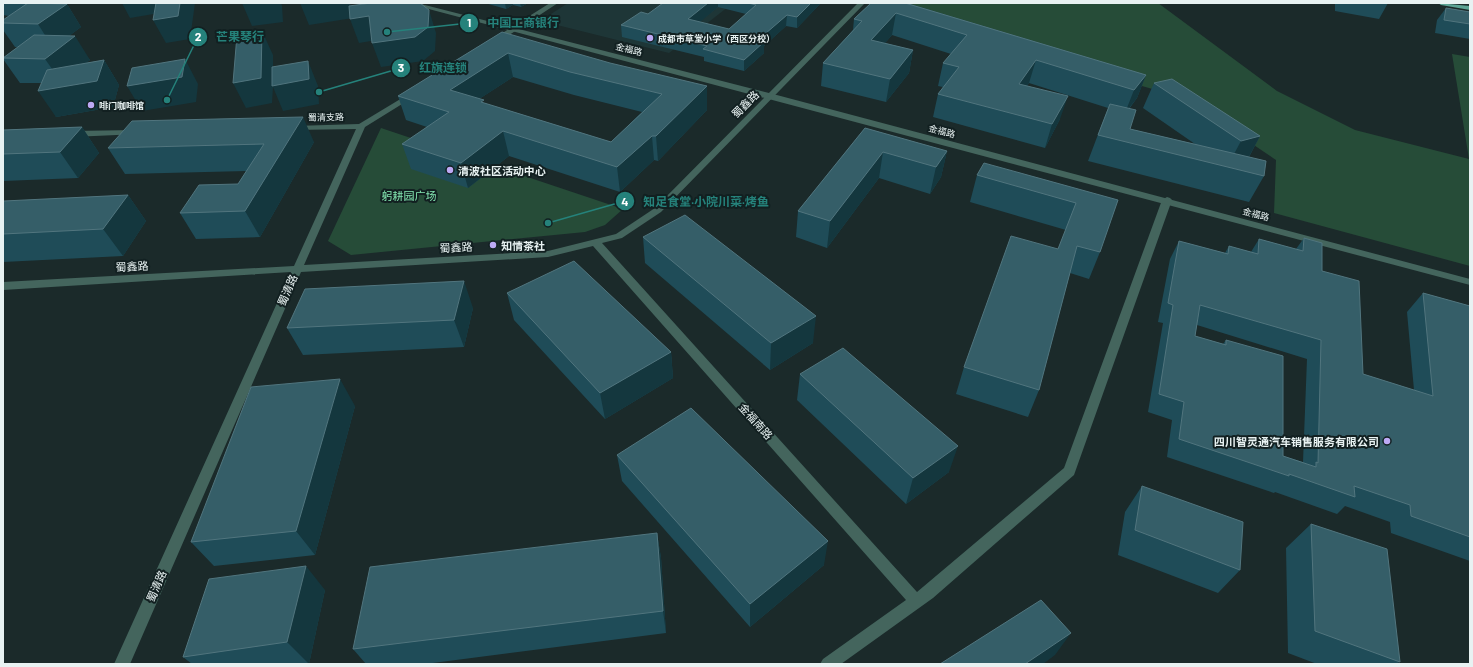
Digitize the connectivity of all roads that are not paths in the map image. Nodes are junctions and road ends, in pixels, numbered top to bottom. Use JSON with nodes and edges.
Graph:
{"nodes":[{"id":1,"x":409,"y":3,"type":"edge"},
{"id":2,"x":555,"y":3,"type":"edge"},
{"id":3,"x":862,"y":3,"type":"edge"},
{"id":4,"x":1440,"y":3,"type":"edge"},
{"id":5,"x":1464,"y":3,"type":"edge"},
{"id":6,"x":1470,"y":4,"type":"edge"},
{"id":7,"x":1470,"y":8,"type":"edge"},
{"id":8,"x":513,"y":30,"type":"junction"},
{"id":9,"x":486,"y":46,"type":"edge"},
{"id":10,"x":420,"y":88,"type":"edge"},
{"id":11,"x":770,"y":96,"type":"junction"},
{"id":12,"x":361,"y":126,"type":"junction"},
{"id":13,"x":281,"y":128,"type":"edge"},
{"id":14,"x":146,"y":132,"type":"edge"},
{"id":15,"x":67,"y":134,"type":"edge"},
{"id":16,"x":1167,"y":200,"type":"junction"},
{"id":17,"x":595,"y":242,"type":"junction"},
{"id":18,"x":296,"y":268,"type":"junction"},
{"id":19,"x":1470,"y":282,"type":"edge"},
{"id":20,"x":3,"y":286,"type":"edge"},
{"id":21,"x":916,"y":600,"type":"junction"},
{"id":22,"x":122,"y":664,"type":"edge"},
{"id":23,"x":828,"y":664,"type":"edge"}],
"edges":[{"from":1,"to":8,"type":"street","name":"金福路"},
{"from":2,"to":8,"type":"street"},
{"from":3,"to":11,"type":"street","name":"蜀鑫路"},
{"from":4,"to":7,"type":"main road"},
{"from":5,"to":6,"type":"main road"},
{"from":8,"to":9,"type":"street"},
{"from":8,"to":11,"type":"street","name":"金福路"},
{"from":10,"to":12,"type":"street"},
{"from":11,"to":16,"type":"street","name":"金福路"},
{"from":11,"to":17,"type":"street","name":"蜀鑫路"},
{"from":12,"to":13,"type":"street","name":"蜀清支路"},
{"from":12,"to":18,"type":"street","name":"蜀清路"},
{"from":14,"to":15,"type":"street"},
{"from":16,"to":19,"type":"street","name":"金福路"},
{"from":16,"to":21,"type":"street"},
{"from":17,"to":18,"type":"street","name":"蜀鑫路"},
{"from":17,"to":21,"type":"street","name":"金福南路"},
{"from":18,"to":20,"type":"street","name":"蜀鑫路"},
{"from":18,"to":22,"type":"street","name":"蜀清路"},
{"from":21,"to":23,"type":"street"}]}
